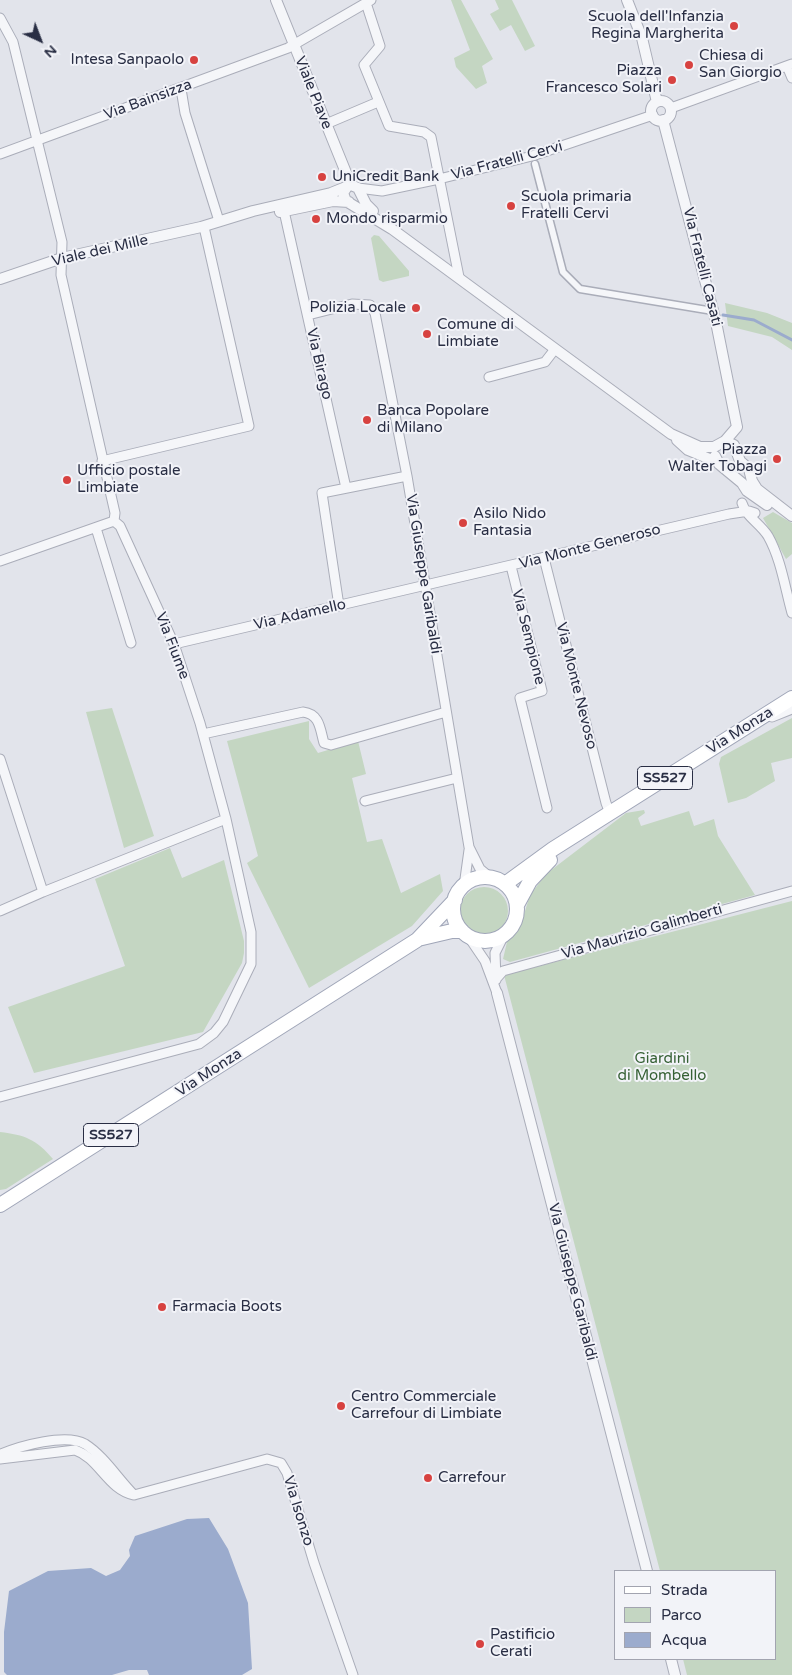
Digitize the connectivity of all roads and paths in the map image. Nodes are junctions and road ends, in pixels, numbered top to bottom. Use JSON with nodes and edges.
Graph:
{"nodes":[{"id":1,"x":276,"y":0,"type":"edge"},
{"id":2,"x":627,"y":0,"type":"edge"},
{"id":3,"x":368,"y":1,"type":"edge"},
{"id":4,"x":0,"y":18,"type":"edge"},
{"id":5,"x":294,"y":45,"type":"junction"},
{"id":6,"x":790,"y":65,"type":"edge"},
{"id":7,"x":792,"y":78,"type":"edge"},
{"id":8,"x":181,"y":89,"type":"junction"},
{"id":9,"x":378,"y":102,"type":"junction"},
{"id":10,"x":657,"y":102,"type":"junction"},
{"id":11,"x":671,"y":108,"type":"junction"},
{"id":12,"x":653,"y":115,"type":"junction"},
{"id":13,"x":663,"y":120,"type":"junction"},
{"id":14,"x":326,"y":124,"type":"junction"},
{"id":15,"x":37,"y":139,"type":"junction"},
{"id":16,"x":0,"y":154,"type":"edge"},
{"id":17,"x":535,"y":164,"type":"dead end"},
{"id":18,"x":439,"y":179,"type":"junction"},
{"id":19,"x":354,"y":189,"type":"junction"},
{"id":20,"x":349,"y":202,"type":"junction"},
{"id":21,"x":284,"y":211,"type":"junction"},
{"id":22,"x":219,"y":221,"type":"junction"},
{"id":23,"x":202,"y":227,"type":"junction"},
{"id":24,"x":392,"y":229,"type":"junction"},
{"id":25,"x":62,"y":258,"type":"junction"},
{"id":26,"x":459,"y":277,"type":"junction"},
{"id":27,"x":0,"y":279,"type":"edge"},
{"id":28,"x":490,"y":301,"type":"junction"},
{"id":29,"x":713,"y":311,"type":"junction"},
{"id":30,"x":308,"y":315,"type":"junction"},
{"id":31,"x":555,"y":349,"type":"junction"},
{"id":32,"x":577,"y":363,"type":"junction"},
{"id":33,"x":489,"y":377,"type":"dead end"},
{"id":34,"x":735,"y":415,"type":"junction"},
{"id":35,"x":671,"y":434,"type":"junction"},
{"id":36,"x":722,"y":442,"type":"junction"},
{"id":37,"x":737,"y":448,"type":"junction"},
{"id":38,"x":102,"y":461,"type":"junction"},
{"id":39,"x":718,"y":462,"type":"junction"},
{"id":40,"x":407,"y":476,"type":"junction"},
{"id":41,"x":742,"y":479,"type":"junction"},
{"id":42,"x":346,"y":488,"type":"junction"},
{"id":43,"x":764,"y":504,"type":"junction"},
{"id":44,"x":743,"y":508,"type":"junction"},
{"id":45,"x":755,"y":513,"type":"junction"},
{"id":46,"x":792,"y":518,"type":"edge"},
{"id":47,"x":114,"y":521,"type":"junction"},
{"id":48,"x":758,"y":522,"type":"junction"},
{"id":49,"x":96,"y":528,"type":"junction"},
{"id":50,"x":544,"y":558,"type":"junction"},
{"id":51,"x":0,"y":560,"type":"edge"},
{"id":52,"x":511,"y":566,"type":"junction"},
{"id":53,"x":425,"y":586,"type":"junction"},
{"id":54,"x":339,"y":606,"type":"junction"},
{"id":55,"x":792,"y":613,"type":"edge"},
{"id":56,"x":131,"y":643,"type":"dead end"},
{"id":57,"x":174,"y":644,"type":"junction"},
{"id":58,"x":792,"y":698,"type":"edge"},
{"id":59,"x":792,"y":709,"type":"edge"},
{"id":60,"x":446,"y":712,"type":"junction"},
{"id":61,"x":744,"y":728,"type":"junction"},
{"id":62,"x":203,"y":734,"type":"junction"},
{"id":63,"x":0,"y":759,"type":"edge"},
{"id":64,"x":457,"y":778,"type":"junction"},
{"id":65,"x":365,"y":800,"type":"dead end"},
{"id":66,"x":547,"y":808,"type":"dead end"},
{"id":67,"x":610,"y":813,"type":"junction"},
{"id":68,"x":226,"y":819,"type":"junction"},
{"id":69,"x":587,"y":829,"type":"junction"},
{"id":70,"x":469,"y":847,"type":"junction"},
{"id":71,"x":491,"y":878,"type":"junction"},
{"id":72,"x":505,"y":884,"type":"junction"},
{"id":73,"x":464,"y":886,"type":"junction"},
{"id":74,"x":792,"y":890,"type":"edge"},
{"id":75,"x":43,"y":892,"type":"junction"},
{"id":76,"x":455,"y":900,"type":"junction"},
{"id":77,"x":517,"y":905,"type":"junction"},
{"id":78,"x":0,"y":911,"type":"edge"},
{"id":79,"x":465,"y":934,"type":"junction"},
{"id":80,"x":504,"y":935,"type":"junction"},
{"id":81,"x":418,"y":940,"type":"junction"},
{"id":82,"x":496,"y":979,"type":"junction"},
{"id":83,"x":497,"y":993,"type":"junction"},
{"id":84,"x":0,"y":1097,"type":"edge"},
{"id":85,"x":0,"y":1205,"type":"edge"},
{"id":86,"x":0,"y":1454,"type":"edge"},
{"id":87,"x":0,"y":1458,"type":"edge"},
{"id":88,"x":134,"y":1495,"type":"junction"},
{"id":89,"x":647,"y":1570,"type":"edge"},
{"id":90,"x":671,"y":1660,"type":"edge"},
{"id":91,"x":353,"y":1675,"type":"edge"},
{"id":92,"x":675,"y":1675,"type":"edge"}],
"edges":[{"from":1,"to":5,"type":"street","name":"Viale Piave"},
{"from":2,"to":10,"type":"street"},
{"from":3,"to":5,"type":"street","name":"Via Bainsizza"},
{"from":3,"to":9,"type":"street"},
{"from":4,"to":15,"type":"street","name":"Via Fiume"},
{"from":5,"to":8,"type":"street","name":"Via Bainsizza"},
{"from":5,"to":14,"type":"street","name":"Viale Piave"},
{"from":6,"to":7,"type":"street"},
{"from":6,"to":11,"type":"street"},
{"from":8,"to":15,"type":"street","name":"Via Bainsizza"},
{"from":8,"to":22,"type":"street"},
{"from":9,"to":14,"type":"street"},
{"from":9,"to":18,"type":"street"},
{"from":10,"to":11,"type":"street"},
{"from":10,"to":12,"type":"street"},
{"from":11,"to":13,"type":"street"},
{"from":12,"to":13,"type":"street"},
{"from":12,"to":18,"type":"street","name":"Via Fratelli Cervi"},
{"from":13,"to":29,"type":"street","name":"Via Fratelli Casati"},
{"from":14,"to":19,"type":"street","name":"Viale Piave"},
{"from":15,"to":16,"type":"street","name":"Via Bainsizza"},
{"from":15,"to":25,"type":"street","name":"Via Fiume"},
{"from":17,"to":29,"type":"street"},
{"from":18,"to":19,"type":"street","name":"Via Fratelli Cervi"},
{"from":18,"to":26,"type":"street"},
{"from":19,"to":20,"type":"street"},
{"from":19,"to":20,"type":"street"},
{"from":19,"to":22,"type":"street","name":"Viale dei Mille"},
{"from":19,"to":24,"type":"street"},
{"from":20,"to":21,"type":"street","name":"Viale dei Mille"},
{"from":20,"to":24,"type":"street"},
{"from":21,"to":23,"type":"street","name":"Viale dei Mille"},
{"from":21,"to":30,"type":"street","name":"Via Birago"},
{"from":22,"to":23,"type":"street","name":"Viale dei Mille"},
{"from":23,"to":25,"type":"street","name":"Viale dei Mille"},
{"from":23,"to":38,"type":"street"},
{"from":24,"to":26,"type":"street"},
{"from":25,"to":27,"type":"street","name":"Viale dei Mille"},
{"from":25,"to":38,"type":"street","name":"Via Fiume"},
{"from":26,"to":28,"type":"street"},
{"from":28,"to":31,"type":"street"},
{"from":28,"to":32,"type":"street"},
{"from":29,"to":34,"type":"street","name":"Via Fratelli Casati"},
{"from":30,"to":40,"type":"street","name":"Via Giuseppe Garibaldi"},
{"from":30,"to":42,"type":"street","name":"Via Birago"},
{"from":31,"to":32,"type":"street"},
{"from":31,"to":33,"type":"street"},
{"from":32,"to":35,"type":"street"},
{"from":34,"to":36,"type":"street","name":"Via Fratelli Casati"},
{"from":34,"to":37,"type":"street","name":"Via Fratelli Casati"},
{"from":35,"to":36,"type":"street"},
{"from":35,"to":39,"type":"street"},
{"from":36,"to":37,"type":"street"},
{"from":36,"to":39,"type":"street"},
{"from":37,"to":41,"type":"street"},
{"from":38,"to":47,"type":"street","name":"Via Fiume"},
{"from":39,"to":41,"type":"street"},
{"from":40,"to":42,"type":"street"},
{"from":40,"to":53,"type":"street","name":"Via Giuseppe Garibaldi"},
{"from":41,"to":43,"type":"street"},
{"from":41,"to":44,"type":"street"},
{"from":41,"to":46,"type":"street"},
{"from":42,"to":54,"type":"street"},
{"from":43,"to":45,"type":"street"},
{"from":43,"to":46,"type":"street"},
{"from":44,"to":45,"type":"street","name":"Via Monte Generoso"},
{"from":44,"to":48,"type":"street"},
{"from":44,"to":50,"type":"street","name":"Via Monte Generoso"},
{"from":45,"to":48,"type":"street"},
{"from":47,"to":49,"type":"street"},
{"from":47,"to":57,"type":"street","name":"Via Fiume"},
{"from":48,"to":55,"type":"street"},
{"from":49,"to":51,"type":"street"},
{"from":49,"to":56,"type":"street"},
{"from":50,"to":52,"type":"street","name":"Via Monte Generoso"},
{"from":50,"to":67,"type":"street","name":"Via Monte Nevoso"},
{"from":52,"to":53,"type":"street","name":"Via Monte Generoso"},
{"from":52,"to":66,"type":"street","name":"Via Sempione"},
{"from":53,"to":54,"type":"street","name":"Via Adamello"},
{"from":53,"to":60,"type":"street","name":"Via Giuseppe Garibaldi"},
{"from":54,"to":57,"type":"street","name":"Via Adamello"},
{"from":57,"to":62,"type":"street","name":"Via Fiume"},
{"from":58,"to":61,"type":"main road","name":"Via Monza","number":"SS527"},
{"from":59,"to":61,"type":"street"},
{"from":60,"to":62,"type":"street"},
{"from":60,"to":64,"type":"street","name":"Via Giuseppe Garibaldi"},
{"from":61,"to":67,"type":"main road","name":"Via Monza","number":"SS527"},
{"from":62,"to":68,"type":"street","name":"Via Fiume"},
{"from":63,"to":75,"type":"street"},
{"from":64,"to":65,"type":"street"},
{"from":64,"to":70,"type":"street","name":"Via Giuseppe Garibaldi"},
{"from":67,"to":69,"type":"main road","name":"Via Monza","number":"SS527"},
{"from":68,"to":75,"type":"street"},
{"from":68,"to":84,"type":"street","name":"Via Fiume"},
{"from":69,"to":72,"type":"main road","name":"Via Monza","number":"SS527"},
{"from":69,"to":77,"type":"main road","name":"Via Monza","number":"SS527"},
{"from":70,"to":71,"type":"street","name":"Via Giuseppe Garibaldi"},
{"from":70,"to":73,"type":"street","name":"Via Giuseppe Garibaldi"},
{"from":71,"to":72,"type":"main road"},
{"from":71,"to":73,"type":"main road"},
{"from":72,"to":77,"type":"main road"},
{"from":73,"to":76,"type":"main road"},
{"from":74,"to":82,"type":"street","name":"Via Maurizio Galimberti"},
{"from":75,"to":78,"type":"street"},
{"from":76,"to":79,"type":"main road"},
{"from":76,"to":81,"type":"main road","name":"Via Monza","number":"SS527"},
{"from":77,"to":80,"type":"main road"},
{"from":79,"to":80,"type":"main road"},
{"from":79,"to":81,"type":"main road","name":"Via Monza","number":"SS527"},
{"from":79,"to":83,"type":"street","name":"Via Giuseppe Garibaldi"},
{"from":80,"to":82,"type":"street","name":"Via Giuseppe Garibaldi"},
{"from":81,"to":85,"type":"main road","name":"Via Monza","number":"SS527"},
{"from":82,"to":83,"type":"street","name":"Via Giuseppe Garibaldi"},
{"from":83,"to":89,"type":"street","name":"Via Giuseppe Garibaldi"},
{"from":86,"to":88,"type":"street"},
{"from":87,"to":88,"type":"street"},
{"from":88,"to":91,"type":"street","name":"Via Isonzo"},
{"from":90,"to":92,"type":"street"}]}
